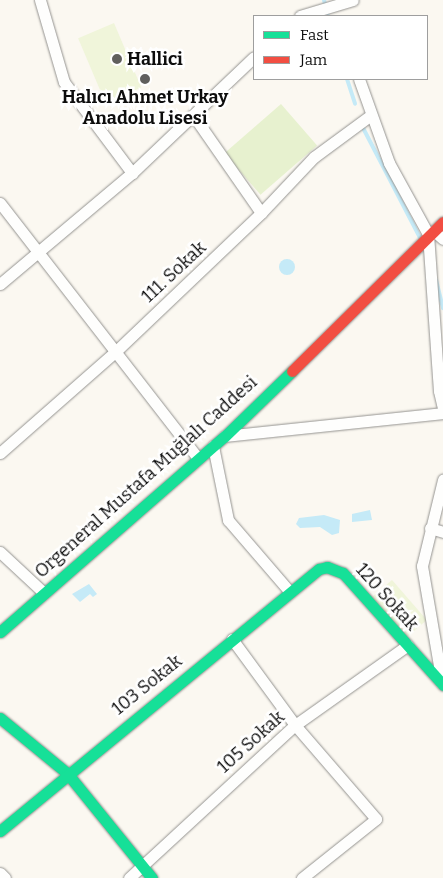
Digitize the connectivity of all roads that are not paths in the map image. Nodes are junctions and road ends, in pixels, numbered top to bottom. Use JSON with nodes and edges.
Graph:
{"nodes":[{"id":1,"x":40,"y":0,"type":"edge"},
{"id":2,"x":353,"y":0,"type":"edge"},
{"id":3,"x":327,"y":6,"type":"junction"},
{"id":4,"x":303,"y":15,"type":"edge"},
{"id":5,"x":339,"y":15,"type":"edge"},
{"id":6,"x":253,"y":58,"type":"edge"},
{"id":7,"x":360,"y":80,"type":"edge"},
{"id":8,"x":193,"y":115,"type":"junction"},
{"id":9,"x":369,"y":116,"type":"junction"},
{"id":10,"x":132,"y":173,"type":"junction"},
{"id":11,"x":0,"y":203,"type":"edge"},
{"id":12,"x":261,"y":213,"type":"junction"},
{"id":13,"x":443,"y":222,"type":"edge"},
{"id":14,"x":431,"y":232,"type":"junction"},
{"id":15,"x":443,"y":239,"type":"edge"},
{"id":16,"x":36,"y":251,"type":"junction"},
{"id":17,"x":0,"y":284,"type":"edge"},
{"id":18,"x":114,"y":353,"type":"junction"},
{"id":19,"x":443,"y":409,"type":"edge"},
{"id":20,"x":443,"y":413,"type":"edge"},
{"id":21,"x":225,"y":436,"type":"junction"},
{"id":22,"x":213,"y":446,"type":"junction"},
{"id":23,"x":0,"y":454,"type":"edge"},
{"id":24,"x":198,"y":458,"type":"junction"},
{"id":25,"x":443,"y":480,"type":"edge"},
{"id":26,"x":430,"y":528,"type":"junction"},
{"id":27,"x":443,"y":532,"type":"edge"},
{"id":28,"x":0,"y":552,"type":"edge"},
{"id":29,"x":319,"y":570,"type":"joint"},
{"id":30,"x":43,"y":592,"type":"junction"},
{"id":31,"x":290,"y":592,"type":"junction"},
{"id":32,"x":0,"y":632,"type":"edge"},
{"id":33,"x":232,"y":639,"type":"junction"},
{"id":34,"x":408,"y":646,"type":"junction"},
{"id":35,"x":443,"y":684,"type":"edge"},
{"id":36,"x":0,"y":718,"type":"edge"},
{"id":37,"x":294,"y":725,"type":"junction"},
{"id":38,"x":67,"y":773,"type":"junction"},
{"id":39,"x":0,"y":831,"type":"edge"},
{"id":40,"x":142,"y":866,"type":"junction"},
{"id":41,"x":0,"y":873,"type":"edge"},
{"id":42,"x":5,"y":878,"type":"edge"},
{"id":43,"x":130,"y":878,"type":"edge"},
{"id":44,"x":152,"y":878,"type":"edge"},
{"id":45,"x":302,"y":878,"type":"edge"}],
"edges":[{"from":1,"to":10,"type":"street"},
{"from":2,"to":3,"type":"street"},
{"from":3,"to":4,"type":"street"},
{"from":3,"to":5,"type":"street"},
{"from":6,"to":8,"type":"street"},
{"from":7,"to":9,"type":"street"},
{"from":8,"to":10,"type":"street"},
{"from":8,"to":12,"type":"street"},
{"from":9,"to":12,"type":"street","name":"111. Sokak"},
{"from":9,"to":14,"type":"street"},
{"from":10,"to":16,"type":"street"},
{"from":11,"to":16,"type":"street"},
{"from":12,"to":18,"type":"street","name":"111. Sokak"},
{"from":13,"to":14,"type":"street","name":"Orgeneral Mustafa Muğlalı Caddesi"},
{"from":14,"to":15,"type":"street"},
{"from":14,"to":19,"type":"street"},
{"from":14,"to":21,"type":"street","name":"Orgeneral Mustafa Muğlalı Caddesi"},
{"from":16,"to":17,"type":"street"},
{"from":16,"to":18,"type":"street"},
{"from":18,"to":23,"type":"street","name":"111. Sokak"},
{"from":18,"to":24,"type":"street"},
{"from":20,"to":21,"type":"street"},
{"from":21,"to":22,"type":"street","name":"Orgeneral Mustafa Muğlalı Caddesi"},
{"from":22,"to":24,"type":"street","name":"Orgeneral Mustafa Muğlalı Caddesi"},
{"from":22,"to":31,"type":"street"},
{"from":24,"to":30,"type":"street","name":"Orgeneral Mustafa Muğlalı Caddesi"},
{"from":25,"to":26,"type":"street"},
{"from":26,"to":27,"type":"street"},
{"from":26,"to":35,"type":"street"},
{"from":28,"to":30,"type":"street"},
{"from":29,"to":31,"type":"street","name":"103 Sokak"},
{"from":29,"to":34,"type":"street","name":"120 Sokak"},
{"from":30,"to":32,"type":"street","name":"Orgeneral Mustafa Muğlalı Caddesi"},
{"from":31,"to":33,"type":"street","name":"103 Sokak"},
{"from":33,"to":37,"type":"street"},
{"from":33,"to":38,"type":"street","name":"103 Sokak"},
{"from":34,"to":35,"type":"street","name":"120 Sokak"},
{"from":34,"to":37,"type":"street","name":"105 Sokak"},
{"from":36,"to":38,"type":"street"},
{"from":37,"to":40,"type":"street","name":"105 Sokak"},
{"from":37,"to":45,"type":"street"},
{"from":38,"to":39,"type":"street","name":"103 Sokak"},
{"from":38,"to":40,"type":"street"},
{"from":40,"to":43,"type":"street","name":"105 Sokak"},
{"from":40,"to":44,"type":"street"},
{"from":41,"to":42,"type":"street"}]}
